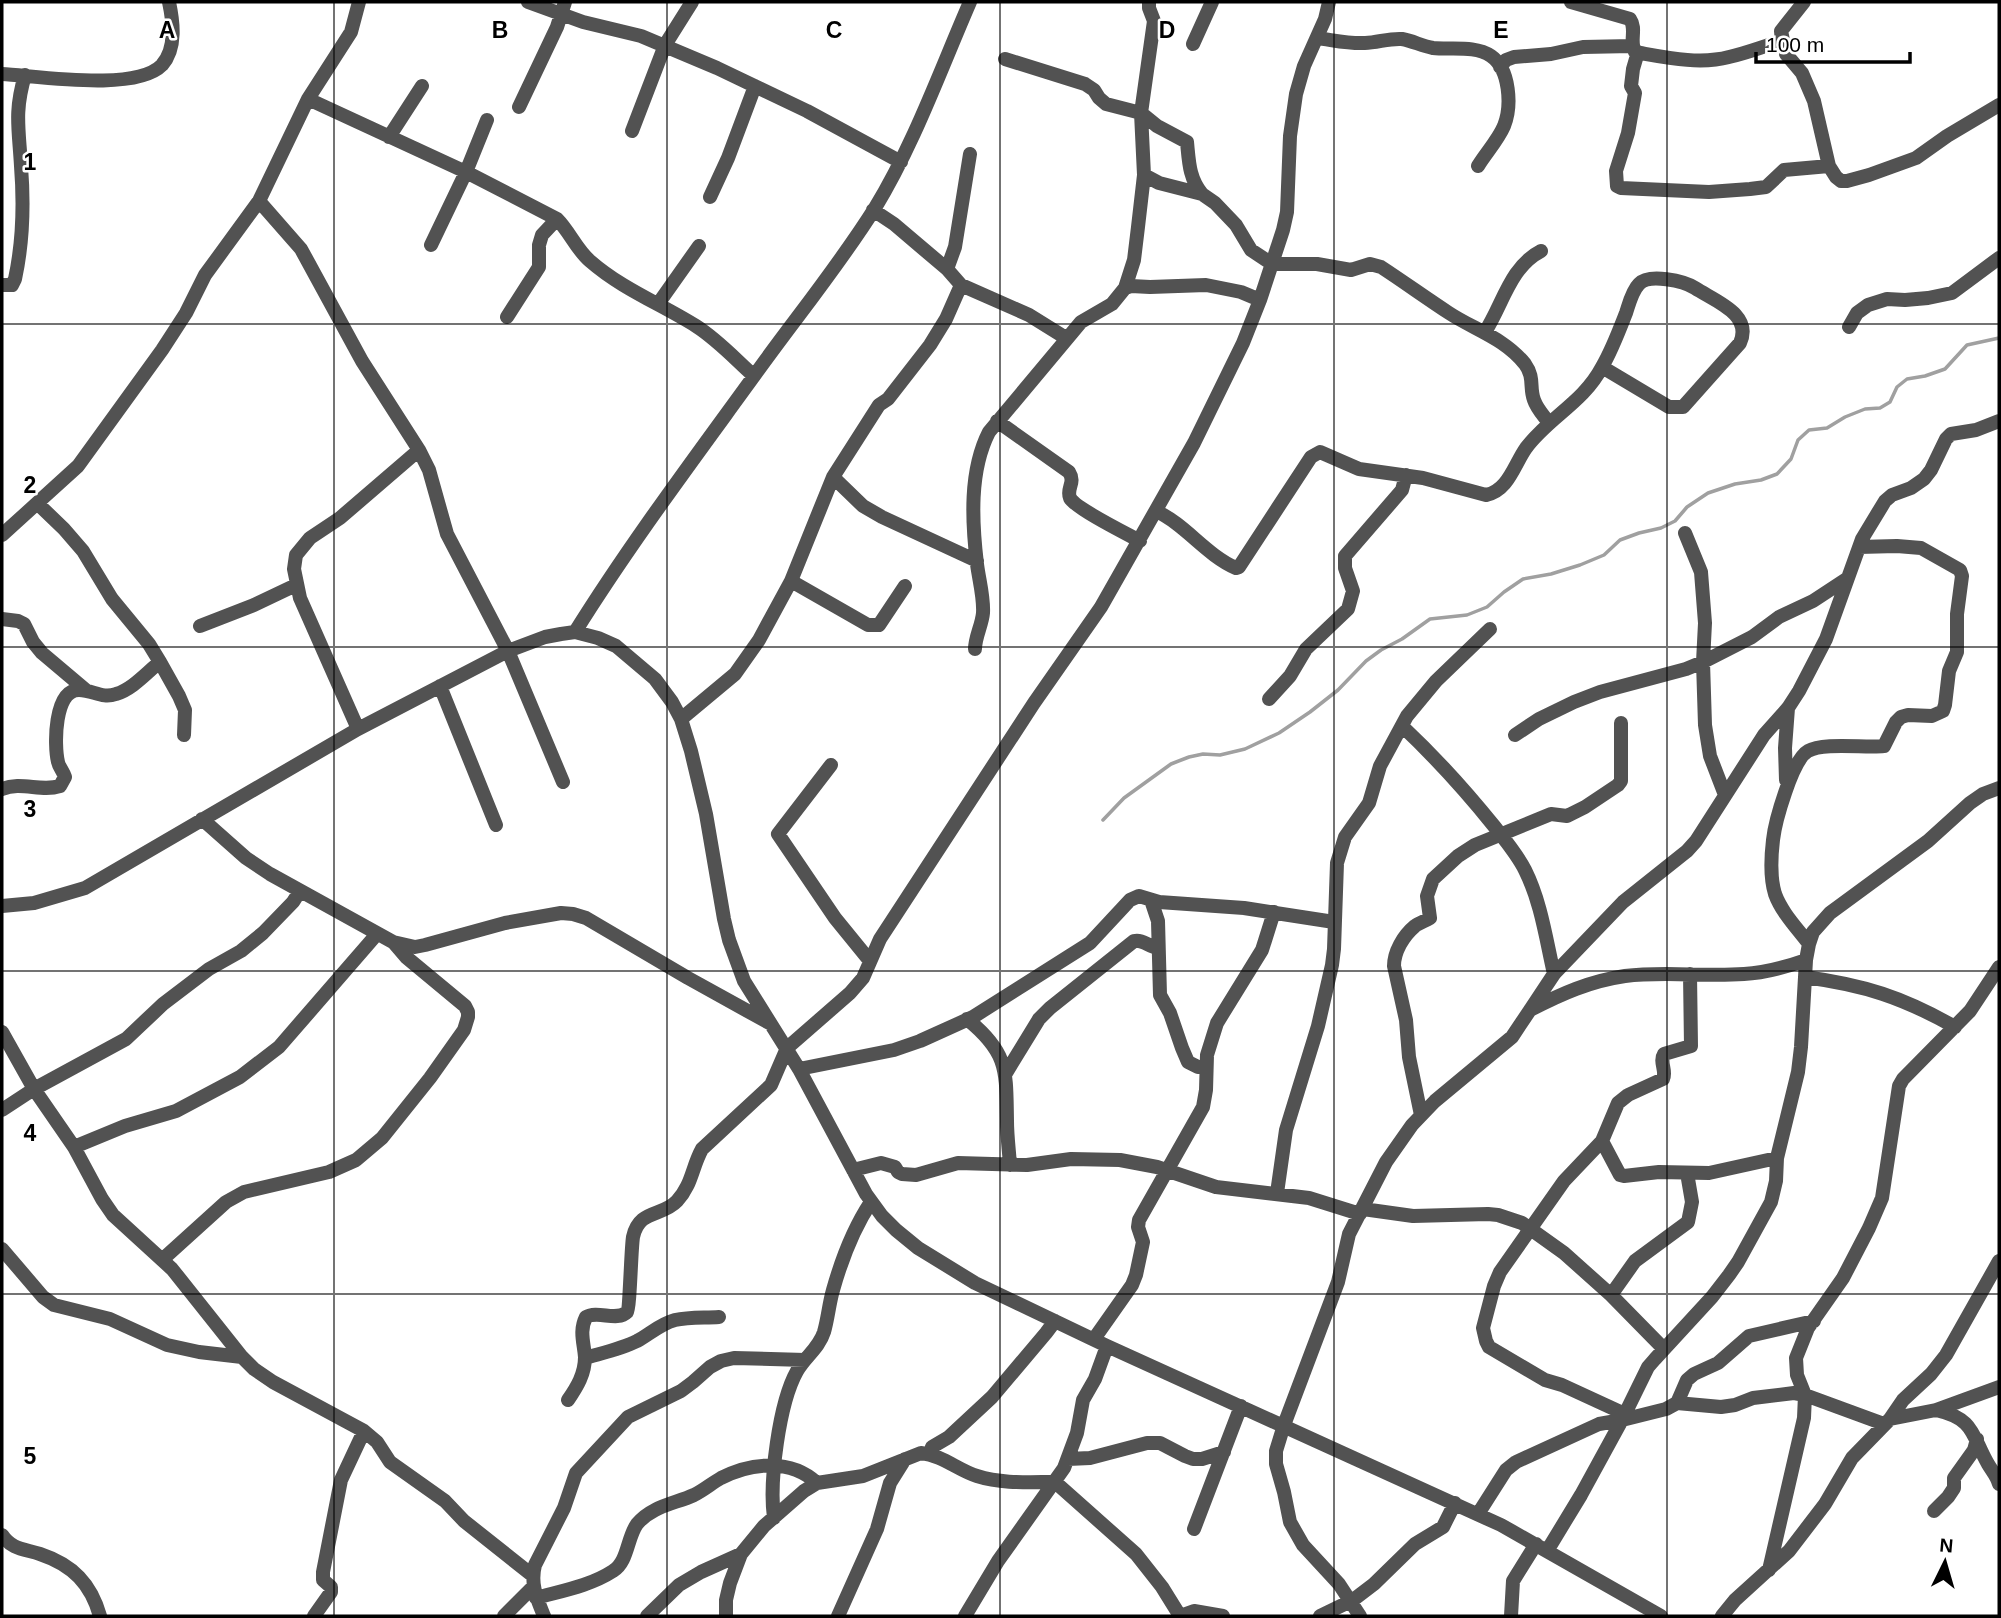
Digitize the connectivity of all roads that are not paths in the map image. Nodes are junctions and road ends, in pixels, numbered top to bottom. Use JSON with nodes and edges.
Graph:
{"nodes":[{"id":1,"x":169,"y":2,"type":"edge"},
{"id":2,"x":359,"y":2,"type":"edge"},
{"id":3,"x":528,"y":2,"type":"edge"},
{"id":4,"x":692,"y":2,"type":"edge"},
{"id":5,"x":970,"y":2,"type":"edge"},
{"id":6,"x":1150,"y":2,"type":"edge"},
{"id":7,"x":1212,"y":2,"type":"edge"},
{"id":8,"x":1329,"y":2,"type":"edge"},
{"id":9,"x":1571,"y":2,"type":"edge"},
{"id":10,"x":1804,"y":2,"type":"edge"},
{"id":11,"x":563,"y":8,"type":"edge"},
{"id":12,"x":1614,"y":8,"type":"edge"},
{"id":13,"x":1781,"y":31,"type":"junction"},
{"id":14,"x":1317,"y":38,"type":"junction"},
{"id":15,"x":1194,"y":44,"type":"dead end"},
{"id":16,"x":666,"y":45,"type":"junction"},
{"id":17,"x":1635,"y":49,"type":"junction"},
{"id":18,"x":1005,"y":59,"type":"dead end"},
{"id":19,"x":1500,"y":67,"type":"junction"},
{"id":20,"x":2,"y":74,"type":"edge"},
{"id":21,"x":25,"y":75,"type":"junction"},
{"id":22,"x":422,"y":86,"type":"dead end"},
{"id":23,"x":755,"y":86,"type":"junction"},
{"id":24,"x":308,"y":99,"type":"junction"},
{"id":25,"x":1999,"y":105,"type":"edge"},
{"id":26,"x":519,"y":107,"type":"dead end"},
{"id":27,"x":1141,"y":113,"type":"junction"},
{"id":28,"x":487,"y":120,"type":"dead end"},
{"id":29,"x":632,"y":131,"type":"dead end"},
{"id":30,"x":389,"y":137,"type":"junction"},
{"id":31,"x":970,"y":154,"type":"dead end"},
{"id":32,"x":901,"y":162,"type":"junction"},
{"id":33,"x":1478,"y":166,"type":"dead end"},
{"id":34,"x":1829,"y":166,"type":"junction"},
{"id":35,"x":466,"y":172,"type":"junction"},
{"id":36,"x":1144,"y":175,"type":"junction"},
{"id":37,"x":1202,"y":194,"type":"junction"},
{"id":38,"x":709,"y":197,"type":"dead end"},
{"id":39,"x":259,"y":201,"type":"junction"},
{"id":40,"x":873,"y":210,"type":"junction"},
{"id":41,"x":557,"y":219,"type":"junction"},
{"id":42,"x":431,"y":245,"type":"dead end"},
{"id":43,"x":699,"y":246,"type":"dead end"},
{"id":44,"x":1541,"y":251,"type":"dead end"},
{"id":45,"x":1999,"y":258,"type":"edge"},
{"id":46,"x":1272,"y":264,"type":"junction"},
{"id":47,"x":947,"y":270,"type":"junction"},
{"id":48,"x":2,"y":285,"type":"edge"},
{"id":49,"x":961,"y":285,"type":"junction"},
{"id":50,"x":1125,"y":288,"type":"junction"},
{"id":51,"x":1260,"y":300,"type":"junction"},
{"id":52,"x":658,"y":304,"type":"junction"},
{"id":53,"x":507,"y":317,"type":"dead end"},
{"id":54,"x":1849,"y":327,"type":"dead end"},
{"id":55,"x":1485,"y":332,"type":"junction"},
{"id":56,"x":1066,"y":338,"type":"junction"},
{"id":57,"x":1602,"y":367,"type":"junction"},
{"id":58,"x":754,"y":376,"type":"junction"},
{"id":59,"x":997,"y":421,"type":"junction"},
{"id":60,"x":1999,"y":421,"type":"edge"},
{"id":61,"x":1549,"y":423,"type":"junction"},
{"id":62,"x":419,"y":450,"type":"junction"},
{"id":63,"x":1406,"y":475,"type":"junction"},
{"id":64,"x":833,"y":477,"type":"junction"},
{"id":65,"x":38,"y":503,"type":"junction"},
{"id":66,"x":1156,"y":512,"type":"junction"},
{"id":67,"x":1685,"y":533,"type":"dead end"},
{"id":68,"x":2,"y":535,"type":"edge"},
{"id":69,"x":1140,"y":541,"type":"junction"},
{"id":70,"x":1859,"y":547,"type":"junction"},
{"id":71,"x":977,"y":561,"type":"junction"},
{"id":72,"x":1848,"y":578,"type":"junction"},
{"id":73,"x":791,"y":581,"type":"junction"},
{"id":74,"x":296,"y":585,"type":"junction"},
{"id":75,"x":905,"y":586,"type":"dead end"},
{"id":76,"x":2,"y":619,"type":"edge"},
{"id":77,"x":200,"y":626,"type":"dead end"},
{"id":78,"x":1490,"y":629,"type":"dead end"},
{"id":79,"x":576,"y":632,"type":"junction"},
{"id":80,"x":975,"y":649,"type":"dead end"},
{"id":81,"x":508,"y":651,"type":"junction"},
{"id":82,"x":160,"y":662,"type":"junction"},
{"id":83,"x":1703,"y":662,"type":"junction"},
{"id":84,"x":440,"y":686,"type":"junction"},
{"id":85,"x":87,"y":691,"type":"junction"},
{"id":86,"x":1269,"y":699,"type":"dead end"},
{"id":87,"x":1788,"y":708,"type":"junction"},
{"id":88,"x":681,"y":719,"type":"junction"},
{"id":89,"x":1621,"y":723,"type":"dead end"},
{"id":90,"x":1402,"y":726,"type":"junction"},
{"id":91,"x":358,"y":729,"type":"junction"},
{"id":92,"x":184,"y":735,"type":"dead end"},
{"id":93,"x":1515,"y":735,"type":"dead end"},
{"id":94,"x":831,"y":765,"type":"dead end"},
{"id":95,"x":563,"y":782,"type":"dead end"},
{"id":96,"x":1999,"y":788,"type":"edge"},
{"id":97,"x":2,"y":789,"type":"edge"},
{"id":98,"x":1786,"y":793,"type":"junction"},
{"id":99,"x":1725,"y":795,"type":"junction"},
{"id":100,"x":202,"y":818,"type":"junction"},
{"id":101,"x":496,"y":825,"type":"dead end"},
{"id":102,"x":1500,"y":834,"type":"junction"},
{"id":103,"x":300,"y":891,"type":"junction"},
{"id":104,"x":1151,"y":900,"type":"junction"},
{"id":105,"x":2,"y":906,"type":"edge"},
{"id":106,"x":1274,"y":912,"type":"junction"},
{"id":107,"x":1334,"y":922,"type":"junction"},
{"id":108,"x":377,"y":934,"type":"junction"},
{"id":109,"x":393,"y":942,"type":"junction"},
{"id":110,"x":1809,"y":944,"type":"junction"},
{"id":111,"x":1158,"y":948,"type":"junction"},
{"id":112,"x":1806,"y":960,"type":"junction"},
{"id":113,"x":870,"y":961,"type":"junction"},
{"id":114,"x":1999,"y":967,"type":"edge"},
{"id":115,"x":1554,"y":974,"type":"junction"},
{"id":116,"x":1690,"y":974,"type":"junction"},
{"id":117,"x":1805,"y":977,"type":"junction"},
{"id":118,"x":1530,"y":1010,"type":"junction"},
{"id":119,"x":967,"y":1020,"type":"junction"},
{"id":120,"x":773,"y":1025,"type":"junction"},
{"id":121,"x":1955,"y":1027,"type":"junction"},
{"id":122,"x":2,"y":1032,"type":"edge"},
{"id":123,"x":787,"y":1048,"type":"junction"},
{"id":124,"x":1205,"y":1066,"type":"junction"},
{"id":125,"x":799,"y":1069,"type":"junction"},
{"id":126,"x":1006,"y":1073,"type":"junction"},
{"id":127,"x":34,"y":1089,"type":"junction"},
{"id":128,"x":2,"y":1110,"type":"edge"},
{"id":129,"x":1421,"y":1115,"type":"junction"},
{"id":130,"x":1602,"y":1141,"type":"junction"},
{"id":131,"x":74,"y":1147,"type":"junction"},
{"id":132,"x":1777,"y":1158,"type":"junction"},
{"id":133,"x":1010,"y":1165,"type":"junction"},
{"id":134,"x":853,"y":1170,"type":"junction"},
{"id":135,"x":1168,"y":1171,"type":"junction"},
{"id":136,"x":1687,"y":1173,"type":"junction"},
{"id":137,"x":1277,"y":1193,"type":"junction"},
{"id":138,"x":871,"y":1202,"type":"junction"},
{"id":139,"x":1362,"y":1212,"type":"junction"},
{"id":140,"x":1532,"y":1229,"type":"junction"},
{"id":141,"x":2,"y":1248,"type":"edge"},
{"id":142,"x":163,"y":1259,"type":"junction"},
{"id":143,"x":1999,"y":1261,"type":"edge"},
{"id":144,"x":1611,"y":1295,"type":"junction"},
{"id":145,"x":719,"y":1317,"type":"dead end"},
{"id":146,"x":1055,"y":1321,"type":"junction"},
{"id":147,"x":1814,"y":1321,"type":"junction"},
{"id":148,"x":1100,"y":1343,"type":"junction"},
{"id":149,"x":1664,"y":1349,"type":"junction"},
{"id":150,"x":242,"y":1357,"type":"junction"},
{"id":151,"x":584,"y":1358,"type":"junction"},
{"id":152,"x":805,"y":1360,"type":"junction"},
{"id":153,"x":1999,"y":1387,"type":"edge"},
{"id":154,"x":1805,"y":1395,"type":"junction"},
{"id":155,"x":568,"y":1400,"type":"dead end"},
{"id":156,"x":1677,"y":1403,"type":"junction"},
{"id":157,"x":1241,"y":1406,"type":"junction"},
{"id":158,"x":1936,"y":1410,"type":"junction"},
{"id":159,"x":1623,"y":1417,"type":"junction"},
{"id":160,"x":1887,"y":1422,"type":"junction"},
{"id":161,"x":1284,"y":1425,"type":"junction"},
{"id":162,"x":364,"y":1431,"type":"junction"},
{"id":163,"x":1977,"y":1439,"type":"junction"},
{"id":164,"x":1224,"y":1452,"type":"junction"},
{"id":165,"x":930,"y":1454,"type":"junction"},
{"id":166,"x":906,"y":1458,"type":"junction"},
{"id":167,"x":1068,"y":1459,"type":"junction"},
{"id":168,"x":776,"y":1465,"type":"junction"},
{"id":169,"x":1055,"y":1482,"type":"junction"},
{"id":170,"x":817,"y":1483,"type":"junction"},
{"id":171,"x":1999,"y":1484,"type":"edge"},
{"id":172,"x":1455,"y":1503,"type":"junction"},
{"id":173,"x":1934,"y":1511,"type":"dead end"},
{"id":174,"x":1478,"y":1514,"type":"junction"},
{"id":175,"x":774,"y":1518,"type":"junction"},
{"id":176,"x":1194,"y":1530,"type":"dead end"},
{"id":177,"x":2,"y":1535,"type":"edge"},
{"id":178,"x":1541,"y":1547,"type":"junction"},
{"id":179,"x":741,"y":1554,"type":"junction"},
{"id":180,"x":1769,"y":1570,"type":"junction"},
{"id":181,"x":534,"y":1586,"type":"junction"},
{"id":182,"x":1350,"y":1602,"type":"junction"},
{"id":183,"x":100,"y":1616,"type":"edge"},
{"id":184,"x":314,"y":1616,"type":"edge"},
{"id":185,"x":504,"y":1616,"type":"edge"},
{"id":186,"x":544,"y":1616,"type":"edge"},
{"id":187,"x":647,"y":1616,"type":"edge"},
{"id":188,"x":726,"y":1616,"type":"edge"},
{"id":189,"x":838,"y":1616,"type":"edge"},
{"id":190,"x":965,"y":1616,"type":"edge"},
{"id":191,"x":1180,"y":1616,"type":"edge"},
{"id":192,"x":1223,"y":1616,"type":"edge"},
{"id":193,"x":1321,"y":1616,"type":"edge"},
{"id":194,"x":1360,"y":1616,"type":"edge"},
{"id":195,"x":1511,"y":1616,"type":"edge"},
{"id":196,"x":1661,"y":1616,"type":"edge"},
{"id":197,"x":1721,"y":1616,"type":"edge"}],
"edges":[{"from":1,"to":21,"type":"street"},
{"from":2,"to":24,"type":"street"},
{"from":3,"to":11,"type":"street"},
{"from":4,"to":16,"type":"street"},
{"from":5,"to":32,"type":"street"},
{"from":6,"to":27,"type":"street"},
{"from":7,"to":15,"type":"street"},
{"from":8,"to":14,"type":"street"},
{"from":9,"to":12,"type":"street"},
{"from":10,"to":13,"type":"street"},
{"from":11,"to":16,"type":"street"},
{"from":11,"to":26,"type":"street"},
{"from":12,"to":17,"type":"street"},
{"from":13,"to":17,"type":"street"},
{"from":13,"to":34,"type":"street"},
{"from":14,"to":19,"type":"street"},
{"from":14,"to":46,"type":"street"},
{"from":16,"to":23,"type":"street"},
{"from":16,"to":29,"type":"street"},
{"from":17,"to":19,"type":"street"},
{"from":17,"to":34,"type":"street"},
{"from":18,"to":27,"type":"street"},
{"from":19,"to":33,"type":"street"},
{"from":20,"to":21,"type":"street"},
{"from":21,"to":48,"type":"street"},
{"from":22,"to":30,"type":"street"},
{"from":23,"to":32,"type":"street"},
{"from":23,"to":38,"type":"street"},
{"from":24,"to":30,"type":"street"},
{"from":24,"to":39,"type":"street"},
{"from":25,"to":34,"type":"street"},
{"from":27,"to":36,"type":"street"},
{"from":27,"to":37,"type":"street"},
{"from":28,"to":35,"type":"street"},
{"from":30,"to":35,"type":"street"},
{"from":31,"to":47,"type":"street"},
{"from":32,"to":40,"type":"street"},
{"from":35,"to":41,"type":"street"},
{"from":35,"to":42,"type":"street"},
{"from":36,"to":37,"type":"street"},
{"from":36,"to":50,"type":"street"},
{"from":37,"to":46,"type":"street"},
{"from":39,"to":62,"type":"street"},
{"from":39,"to":65,"type":"street"},
{"from":40,"to":47,"type":"street"},
{"from":40,"to":58,"type":"street"},
{"from":41,"to":52,"type":"street"},
{"from":41,"to":53,"type":"street"},
{"from":43,"to":52,"type":"street"},
{"from":44,"to":55,"type":"street"},
{"from":45,"to":54,"type":"street"},
{"from":46,"to":51,"type":"street"},
{"from":46,"to":55,"type":"street"},
{"from":47,"to":49,"type":"street"},
{"from":49,"to":56,"type":"street"},
{"from":49,"to":64,"type":"street"},
{"from":50,"to":51,"type":"street"},
{"from":50,"to":56,"type":"street"},
{"from":51,"to":66,"type":"street"},
{"from":52,"to":58,"type":"street"},
{"from":55,"to":61,"type":"street"},
{"from":56,"to":59,"type":"street"},
{"from":57,"to":57,"type":"street"},
{"from":57,"to":61,"type":"street"},
{"from":58,"to":79,"type":"street"},
{"from":59,"to":69,"type":"street"},
{"from":59,"to":71,"type":"street"},
{"from":60,"to":70,"type":"street"},
{"from":61,"to":63,"type":"street"},
{"from":62,"to":74,"type":"street"},
{"from":62,"to":81,"type":"street"},
{"from":63,"to":66,"type":"street"},
{"from":63,"to":86,"type":"street"},
{"from":64,"to":71,"type":"street"},
{"from":64,"to":73,"type":"street"},
{"from":65,"to":68,"type":"street"},
{"from":65,"to":82,"type":"street"},
{"from":66,"to":69,"type":"street"},
{"from":67,"to":83,"type":"street"},
{"from":69,"to":113,"type":"street"},
{"from":70,"to":72,"type":"street"},
{"from":70,"to":98,"type":"street"},
{"from":71,"to":80,"type":"street"},
{"from":72,"to":83,"type":"street"},
{"from":72,"to":87,"type":"street"},
{"from":73,"to":75,"type":"street"},
{"from":73,"to":88,"type":"street"},
{"from":74,"to":77,"type":"street"},
{"from":74,"to":91,"type":"street"},
{"from":76,"to":85,"type":"street"},
{"from":78,"to":90,"type":"street"},
{"from":79,"to":81,"type":"street"},
{"from":79,"to":88,"type":"street"},
{"from":81,"to":84,"type":"street"},
{"from":81,"to":95,"type":"street"},
{"from":82,"to":85,"type":"street"},
{"from":82,"to":92,"type":"street"},
{"from":83,"to":93,"type":"street"},
{"from":83,"to":99,"type":"street"},
{"from":84,"to":91,"type":"street"},
{"from":84,"to":101,"type":"street"},
{"from":85,"to":97,"type":"street"},
{"from":87,"to":98,"type":"street"},
{"from":87,"to":99,"type":"street"},
{"from":88,"to":120,"type":"street"},
{"from":89,"to":102,"type":"street"},
{"from":90,"to":102,"type":"street"},
{"from":90,"to":107,"type":"street"},
{"from":91,"to":100,"type":"street"},
{"from":94,"to":113,"type":"street"},
{"from":96,"to":110,"type":"street"},
{"from":98,"to":110,"type":"street"},
{"from":99,"to":115,"type":"street"},
{"from":100,"to":103,"type":"street"},
{"from":100,"to":105,"type":"street"},
{"from":102,"to":115,"type":"street"},
{"from":102,"to":129,"type":"street"},
{"from":103,"to":108,"type":"street"},
{"from":103,"to":127,"type":"street"},
{"from":104,"to":106,"type":"street"},
{"from":104,"to":111,"type":"street"},
{"from":104,"to":119,"type":"street"},
{"from":106,"to":107,"type":"street"},
{"from":106,"to":124,"type":"street"},
{"from":107,"to":137,"type":"street"},
{"from":108,"to":109,"type":"street"},
{"from":108,"to":131,"type":"street"},
{"from":109,"to":120,"type":"street"},
{"from":109,"to":142,"type":"street"},
{"from":110,"to":112,"type":"street"},
{"from":111,"to":124,"type":"street"},
{"from":111,"to":126,"type":"street"},
{"from":112,"to":116,"type":"street"},
{"from":112,"to":117,"type":"street"},
{"from":113,"to":123,"type":"street"},
{"from":114,"to":121,"type":"street"},
{"from":115,"to":118,"type":"street"},
{"from":116,"to":118,"type":"street"},
{"from":116,"to":130,"type":"street"},
{"from":117,"to":121,"type":"street"},
{"from":117,"to":132,"type":"street"},
{"from":118,"to":129,"type":"street"},
{"from":119,"to":125,"type":"street"},
{"from":119,"to":126,"type":"street"},
{"from":120,"to":123,"type":"street"},
{"from":121,"to":147,"type":"street"},
{"from":122,"to":127,"type":"street"},
{"from":123,"to":125,"type":"street"},
{"from":123,"to":151,"type":"street"},
{"from":124,"to":135,"type":"street"},
{"from":125,"to":134,"type":"street"},
{"from":126,"to":133,"type":"street"},
{"from":127,"to":128,"type":"street"},
{"from":127,"to":131,"type":"street"},
{"from":129,"to":139,"type":"street"},
{"from":130,"to":136,"type":"street"},
{"from":130,"to":140,"type":"street"},
{"from":131,"to":142,"type":"street"},
{"from":132,"to":136,"type":"street"},
{"from":132,"to":149,"type":"street"},
{"from":133,"to":134,"type":"street"},
{"from":133,"to":135,"type":"street"},
{"from":134,"to":138,"type":"street"},
{"from":135,"to":137,"type":"street"},
{"from":135,"to":148,"type":"street"},
{"from":136,"to":144,"type":"street"},
{"from":137,"to":139,"type":"street"},
{"from":138,"to":146,"type":"street"},
{"from":138,"to":152,"type":"street"},
{"from":139,"to":140,"type":"street"},
{"from":139,"to":161,"type":"street"},
{"from":140,"to":144,"type":"street"},
{"from":140,"to":159,"type":"street"},
{"from":141,"to":150,"type":"street"},
{"from":142,"to":150,"type":"street"},
{"from":143,"to":160,"type":"street"},
{"from":144,"to":149,"type":"street"},
{"from":145,"to":151,"type":"street"},
{"from":146,"to":148,"type":"street"},
{"from":146,"to":165,"type":"street"},
{"from":147,"to":154,"type":"street"},
{"from":147,"to":156,"type":"street"},
{"from":148,"to":157,"type":"street"},
{"from":148,"to":167,"type":"street"},
{"from":149,"to":159,"type":"street"},
{"from":150,"to":162,"type":"street"},
{"from":151,"to":155,"type":"street"},
{"from":152,"to":168,"type":"street"},
{"from":152,"to":181,"type":"street"},
{"from":153,"to":158,"type":"street"},
{"from":154,"to":156,"type":"street"},
{"from":154,"to":160,"type":"street"},
{"from":154,"to":180,"type":"street"},
{"from":156,"to":159,"type":"street"},
{"from":157,"to":161,"type":"street"},
{"from":157,"to":164,"type":"street"},
{"from":158,"to":160,"type":"street"},
{"from":158,"to":163,"type":"street"},
{"from":159,"to":174,"type":"street"},
{"from":159,"to":178,"type":"street"},
{"from":160,"to":180,"type":"street"},
{"from":161,"to":172,"type":"street"},
{"from":161,"to":182,"type":"street"},
{"from":162,"to":181,"type":"street"},
{"from":162,"to":184,"type":"street"},
{"from":163,"to":171,"type":"street"},
{"from":163,"to":173,"type":"street"},
{"from":164,"to":167,"type":"street"},
{"from":164,"to":176,"type":"street"},
{"from":165,"to":166,"type":"street"},
{"from":165,"to":169,"type":"street"},
{"from":166,"to":170,"type":"street"},
{"from":166,"to":189,"type":"street"},
{"from":167,"to":169,"type":"street"},
{"from":168,"to":170,"type":"street"},
{"from":168,"to":175,"type":"street"},
{"from":168,"to":181,"type":"street"},
{"from":169,"to":190,"type":"street"},
{"from":169,"to":191,"type":"street"},
{"from":170,"to":175,"type":"street"},
{"from":172,"to":174,"type":"street"},
{"from":172,"to":182,"type":"street"},
{"from":174,"to":178,"type":"street"},
{"from":175,"to":179,"type":"street"},
{"from":177,"to":183,"type":"street"},
{"from":178,"to":195,"type":"street"},
{"from":178,"to":196,"type":"street"},
{"from":179,"to":187,"type":"street"},
{"from":179,"to":188,"type":"street"},
{"from":180,"to":197,"type":"street"},
{"from":181,"to":185,"type":"street"},
{"from":181,"to":186,"type":"street"},
{"from":182,"to":193,"type":"street"},
{"from":182,"to":194,"type":"street"},
{"from":191,"to":192,"type":"street"}]}
